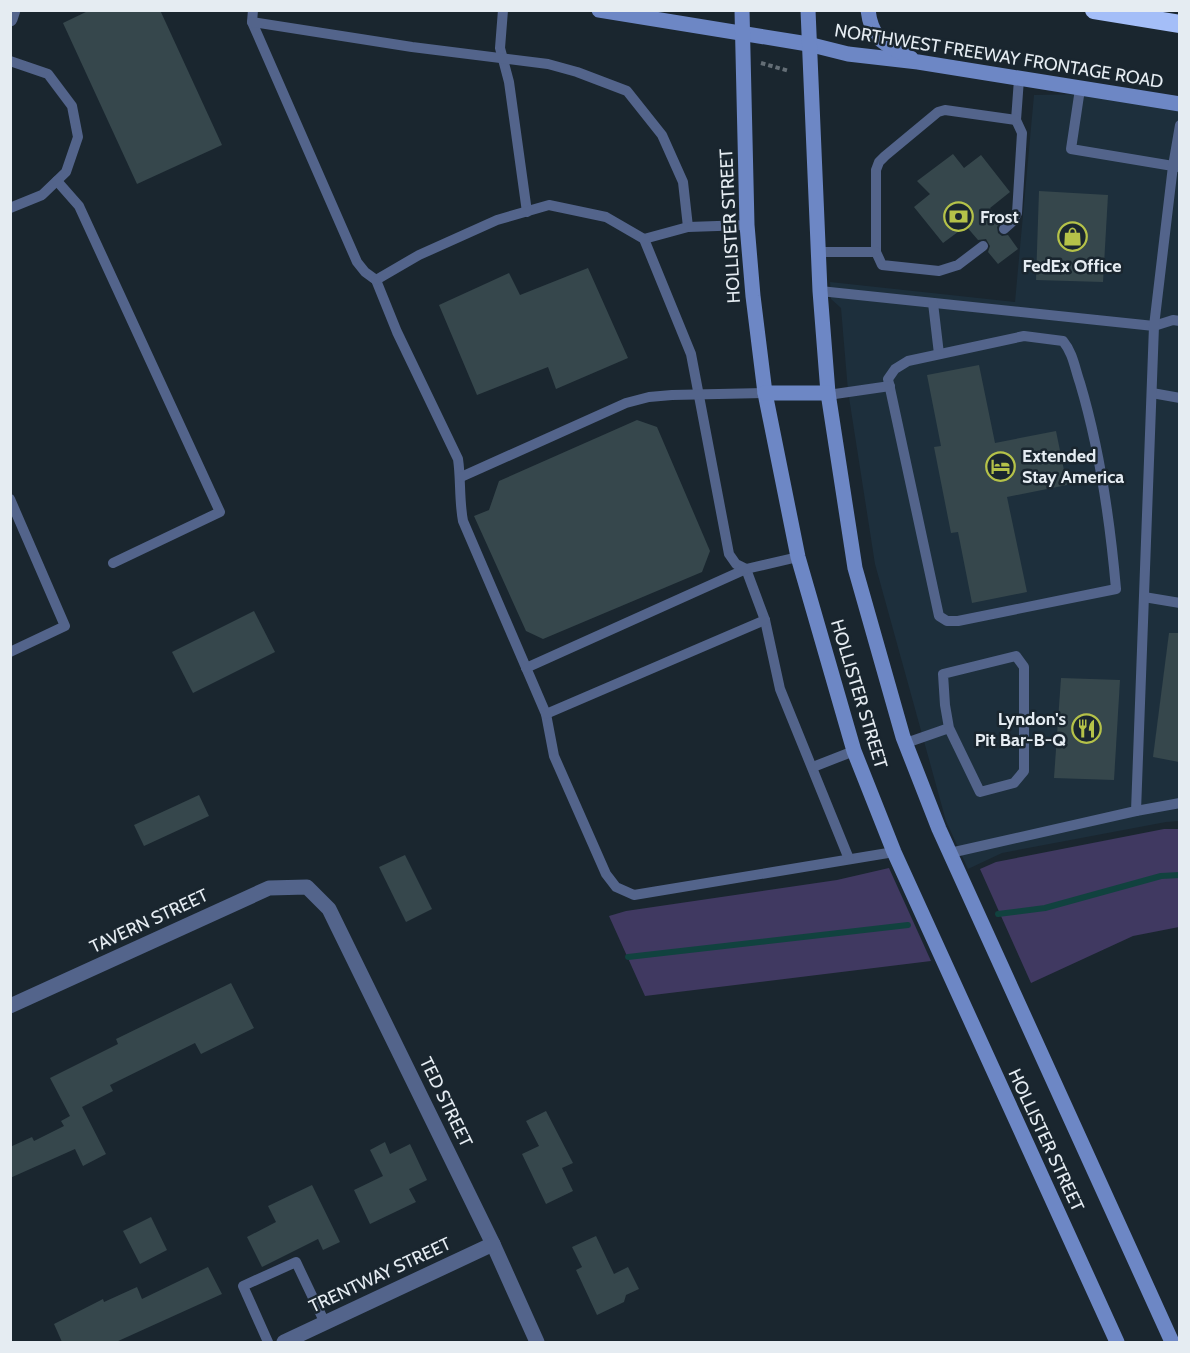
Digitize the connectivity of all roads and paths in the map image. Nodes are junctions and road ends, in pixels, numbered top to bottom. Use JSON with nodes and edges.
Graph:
{"nodes":[{"id":1,"x":12,"y":10,"type":"edge"},
{"id":2,"x":503,"y":10,"type":"edge"},
{"id":3,"x":599,"y":10,"type":"edge"},
{"id":4,"x":742,"y":10,"type":"edge"},
{"id":5,"x":808,"y":10,"type":"edge"},
{"id":6,"x":868,"y":10,"type":"edge"},
{"id":7,"x":1094,"y":10,"type":"edge"},
{"id":8,"x":636,"y":13,"type":"edge"},
{"id":9,"x":252,"y":16,"type":"edge"},
{"id":10,"x":10,"y":19,"type":"edge"},
{"id":11,"x":1179,"y":24,"type":"edge"},
{"id":12,"x":743,"y":34,"type":"junction"},
{"id":13,"x":808,"y":44,"type":"junction"},
{"id":14,"x":502,"y":59,"type":"junction"},
{"id":15,"x":10,"y":61,"type":"edge"},
{"id":16,"x":918,"y":62,"type":"junction"},
{"id":17,"x":759,"y":63,"type":"dead end"},
{"id":18,"x":789,"y":71,"type":"dead end"},
{"id":19,"x":1019,"y":79,"type":"junction"},
{"id":20,"x":1080,"y":89,"type":"junction"},
{"id":21,"x":1179,"y":104,"type":"edge"},
{"id":22,"x":1016,"y":120,"type":"junction"},
{"id":23,"x":1179,"y":125,"type":"edge"},
{"id":24,"x":1176,"y":166,"type":"edge"},
{"id":25,"x":57,"y":181,"type":"junction"},
{"id":26,"x":10,"y":208,"type":"edge"},
{"id":27,"x":527,"y":212,"type":"junction"},
{"id":28,"x":747,"y":225,"type":"junction"},
{"id":29,"x":688,"y":227,"type":"junction"},
{"id":30,"x":1004,"y":229,"type":"dead end"},
{"id":31,"x":644,"y":239,"type":"junction"},
{"id":32,"x":983,"y":246,"type":"dead end"},
{"id":33,"x":818,"y":252,"type":"junction"},
{"id":34,"x":876,"y":252,"type":"junction"},
{"id":35,"x":376,"y":280,"type":"junction"},
{"id":36,"x":819,"y":291,"type":"junction"},
{"id":37,"x":933,"y":303,"type":"junction"},
{"id":38,"x":1179,"y":321,"type":"edge"},
{"id":39,"x":1154,"y":326,"type":"junction"},
{"id":40,"x":939,"y":354,"type":"junction"},
{"id":41,"x":890,"y":386,"type":"junction"},
{"id":42,"x":765,"y":393,"type":"junction"},
{"id":43,"x":1152,"y":393,"type":"junction"},
{"id":44,"x":828,"y":394,"type":"junction"},
{"id":45,"x":699,"y":396,"type":"junction"},
{"id":46,"x":1179,"y":398,"type":"edge"},
{"id":47,"x":461,"y":477,"type":"junction"},
{"id":48,"x":10,"y":499,"type":"edge"},
{"id":49,"x":798,"y":557,"type":"junction"},
{"id":50,"x":113,"y":563,"type":"dead end"},
{"id":51,"x":746,"y":569,"type":"junction"},
{"id":52,"x":1144,"y":597,"type":"junction"},
{"id":53,"x":1179,"y":603,"type":"edge"},
{"id":54,"x":765,"y":621,"type":"junction"},
{"id":55,"x":10,"y":652,"type":"edge"},
{"id":56,"x":526,"y":669,"type":"junction"},
{"id":57,"x":546,"y":714,"type":"junction"},
{"id":58,"x":949,"y":728,"type":"junction"},
{"id":59,"x":906,"y":743,"type":"junction"},
{"id":60,"x":854,"y":751,"type":"junction"},
{"id":61,"x":813,"y":767,"type":"junction"},
{"id":62,"x":1179,"y":803,"type":"edge"},
{"id":63,"x":1136,"y":812,"type":"junction"},
{"id":64,"x":894,"y":852,"type":"junction"},
{"id":65,"x":950,"y":853,"type":"junction"},
{"id":66,"x":849,"y":860,"type":"junction"},
{"id":67,"x":307,"y":887,"type":"joint"},
{"id":68,"x":10,"y":1006,"type":"edge"},
{"id":69,"x":493,"y":1244,"type":"junction"},
{"id":70,"x":325,"y":1323,"type":"junction"},
{"id":71,"x":268,"y":1342,"type":"edge"},
{"id":72,"x":284,"y":1342,"type":"edge"},
{"id":73,"x":537,"y":1342,"type":"edge"},
{"id":74,"x":1117,"y":1342,"type":"edge"},
{"id":75,"x":1172,"y":1342,"type":"edge"}],
"edges":[{"from":1,"to":10,"type":"street"},
{"from":2,"to":14,"type":"lane"},
{"from":3,"to":8,"type":"main road","name":"NORTHWEST FREEWAY FRONTAGE ROAD"},
{"from":4,"to":12,"type":"main road","name":"HOLLISTER STREET"},
{"from":5,"to":13,"type":"main road","name":"HOLLISTER STREET"},
{"from":6,"to":16,"type":"main road"},
{"from":7,"to":11,"type":"highway"},
{"from":8,"to":12,"type":"main road","name":"NORTHWEST FREEWAY FRONTAGE ROAD"},
{"from":9,"to":14,"type":"lane"},
{"from":9,"to":35,"type":"lane"},
{"from":12,"to":13,"type":"main road","name":"NORTHWEST FREEWAY FRONTAGE ROAD"},
{"from":12,"to":28,"type":"main road","name":"HOLLISTER STREET"},
{"from":13,"to":16,"type":"main road","name":"NORTHWEST FREEWAY FRONTAGE ROAD"},
{"from":13,"to":33,"type":"main road","name":"HOLLISTER STREET"},
{"from":14,"to":27,"type":"lane"},
{"from":14,"to":29,"type":"lane"},
{"from":15,"to":25,"type":"lane"},
{"from":16,"to":19,"type":"main road","name":"NORTHWEST FREEWAY FRONTAGE ROAD"},
{"from":17,"to":18,"type":"path"},
{"from":19,"to":20,"type":"main road","name":"NORTHWEST FREEWAY FRONTAGE ROAD"},
{"from":19,"to":22,"type":"lane"},
{"from":20,"to":21,"type":"main road","name":"NORTHWEST FREEWAY FRONTAGE ROAD"},
{"from":20,"to":24,"type":"lane"},
{"from":22,"to":30,"type":"lane"},
{"from":22,"to":34,"type":"lane"},
{"from":23,"to":24,"type":"lane"},
{"from":24,"to":39,"type":"lane"},
{"from":25,"to":26,"type":"lane"},
{"from":25,"to":50,"type":"lane"},
{"from":27,"to":31,"type":"lane"},
{"from":27,"to":35,"type":"lane"},
{"from":28,"to":29,"type":"lane"},
{"from":28,"to":42,"type":"main road","name":"HOLLISTER STREET"},
{"from":29,"to":31,"type":"lane"},
{"from":31,"to":45,"type":"lane"},
{"from":32,"to":34,"type":"lane"},
{"from":33,"to":34,"type":"lane"},
{"from":33,"to":36,"type":"main road","name":"HOLLISTER STREET"},
{"from":35,"to":47,"type":"lane"},
{"from":36,"to":37,"type":"lane"},
{"from":36,"to":44,"type":"main road","name":"HOLLISTER STREET"},
{"from":37,"to":39,"type":"lane"},
{"from":37,"to":40,"type":"lane"},
{"from":38,"to":39,"type":"lane"},
{"from":39,"to":43,"type":"lane"},
{"from":40,"to":41,"type":"lane"},
{"from":40,"to":41,"type":"lane"},
{"from":41,"to":44,"type":"lane"},
{"from":42,"to":44,"type":"main road"},
{"from":42,"to":45,"type":"lane"},
{"from":42,"to":49,"type":"main road","name":"HOLLISTER STREET"},
{"from":43,"to":46,"type":"lane"},
{"from":43,"to":52,"type":"lane"},
{"from":44,"to":59,"type":"main road","name":"HOLLISTER STREET"},
{"from":45,"to":47,"type":"lane"},
{"from":45,"to":51,"type":"lane"},
{"from":47,"to":56,"type":"lane"},
{"from":48,"to":55,"type":"lane"},
{"from":49,"to":51,"type":"lane"},
{"from":49,"to":60,"type":"main road","name":"HOLLISTER STREET"},
{"from":51,"to":54,"type":"lane"},
{"from":51,"to":56,"type":"lane"},
{"from":52,"to":53,"type":"lane"},
{"from":52,"to":63,"type":"lane"},
{"from":54,"to":57,"type":"lane"},
{"from":54,"to":61,"type":"lane"},
{"from":56,"to":57,"type":"lane"},
{"from":57,"to":66,"type":"lane"},
{"from":58,"to":58,"type":"lane"},
{"from":58,"to":59,"type":"lane"},
{"from":59,"to":65,"type":"main road","name":"HOLLISTER STREET"},
{"from":60,"to":61,"type":"lane"},
{"from":60,"to":64,"type":"main road","name":"HOLLISTER STREET"},
{"from":61,"to":66,"type":"lane"},
{"from":62,"to":63,"type":"lane"},
{"from":63,"to":65,"type":"lane"},
{"from":64,"to":66,"type":"lane"},
{"from":64,"to":74,"type":"main road","name":"HOLLISTER STREET"},
{"from":65,"to":75,"type":"main road","name":"HOLLISTER STREET"},
{"from":67,"to":68,"type":"street","name":"TAVERN STREET"},
{"from":67,"to":69,"type":"street","name":"TED STREET"},
{"from":69,"to":70,"type":"street","name":"TRENTWAY STREET"},
{"from":69,"to":73,"type":"street","name":"TED STREET"},
{"from":70,"to":71,"type":"lane"},
{"from":70,"to":72,"type":"street","name":"TRENTWAY STREET"}]}
